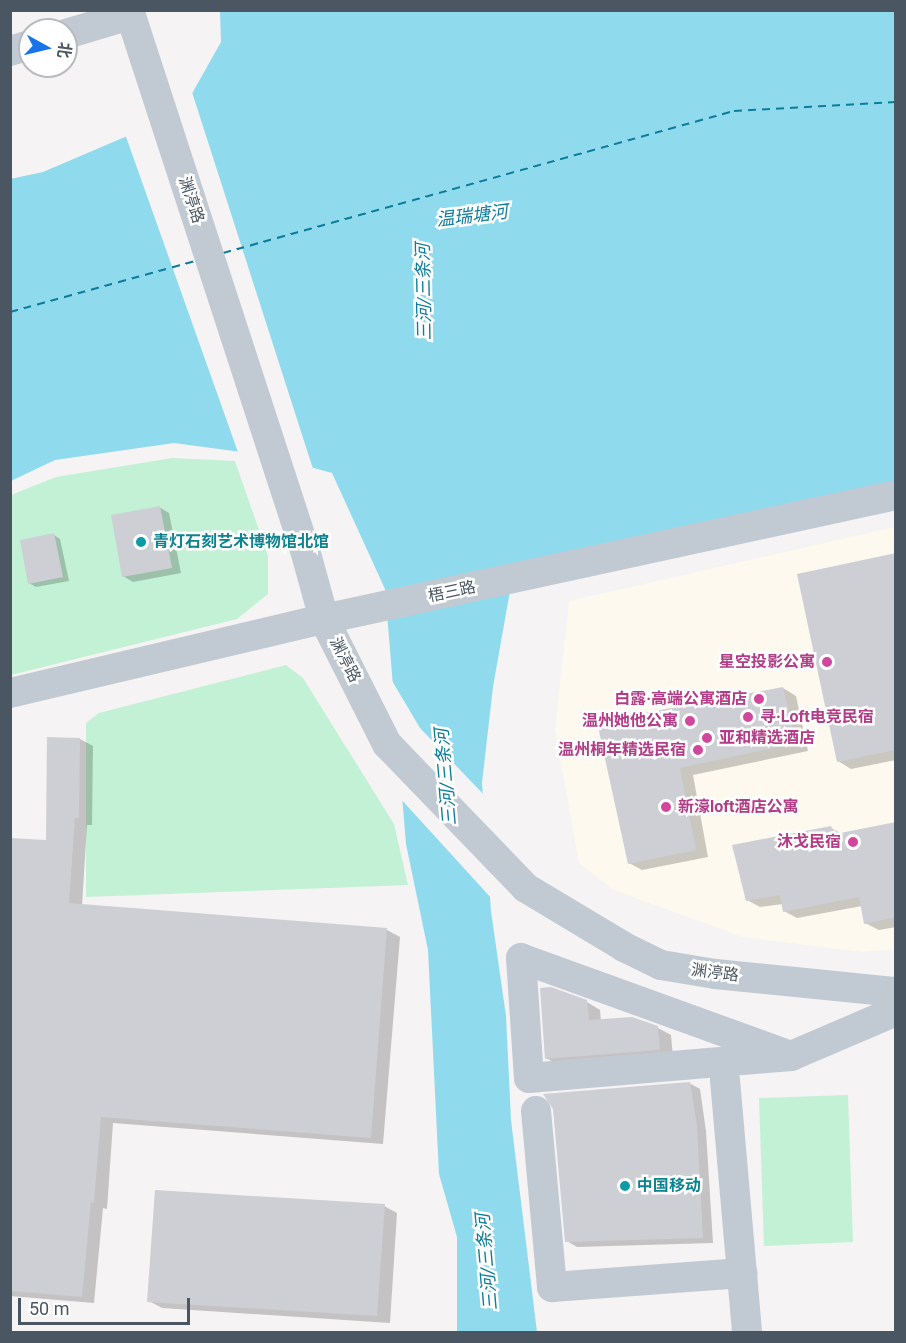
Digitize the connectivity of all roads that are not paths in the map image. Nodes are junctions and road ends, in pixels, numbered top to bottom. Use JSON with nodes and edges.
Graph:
{"nodes":[{"id":1,"x":130,"y":13,"type":"edge"},
{"id":2,"x":78,"y":30,"type":"edge"},
{"id":3,"x":896,"y":495,"type":"edge"},
{"id":4,"x":324,"y":619,"type":"junction"},
{"id":5,"x":10,"y":693,"type":"edge"},
{"id":6,"x":896,"y":992,"type":"edge"},
{"id":7,"x":896,"y":1011,"type":"edge"},
{"id":8,"x":790,"y":1056,"type":"junction"},
{"id":9,"x":725,"y":1080,"type":"dead end"},
{"id":10,"x":536,"y":1111,"type":"dead end"},
{"id":11,"x":742,"y":1273,"type":"junction"},
{"id":12,"x":747,"y":1332,"type":"edge"}],
"edges":[{"from":1,"to":2,"type":"street"},
{"from":1,"to":4,"type":"street","name":"渊渟路"},
{"from":3,"to":4,"type":"street","name":"梧三路"},
{"from":4,"to":5,"type":"street","name":"梧三路"},
{"from":4,"to":6,"type":"street","name":"渊渟路"},
{"from":7,"to":8,"type":"street"},
{"from":8,"to":8,"type":"street"},
{"from":9,"to":11,"type":"street"},
{"from":10,"to":11,"type":"street"},
{"from":11,"to":12,"type":"street"}]}
